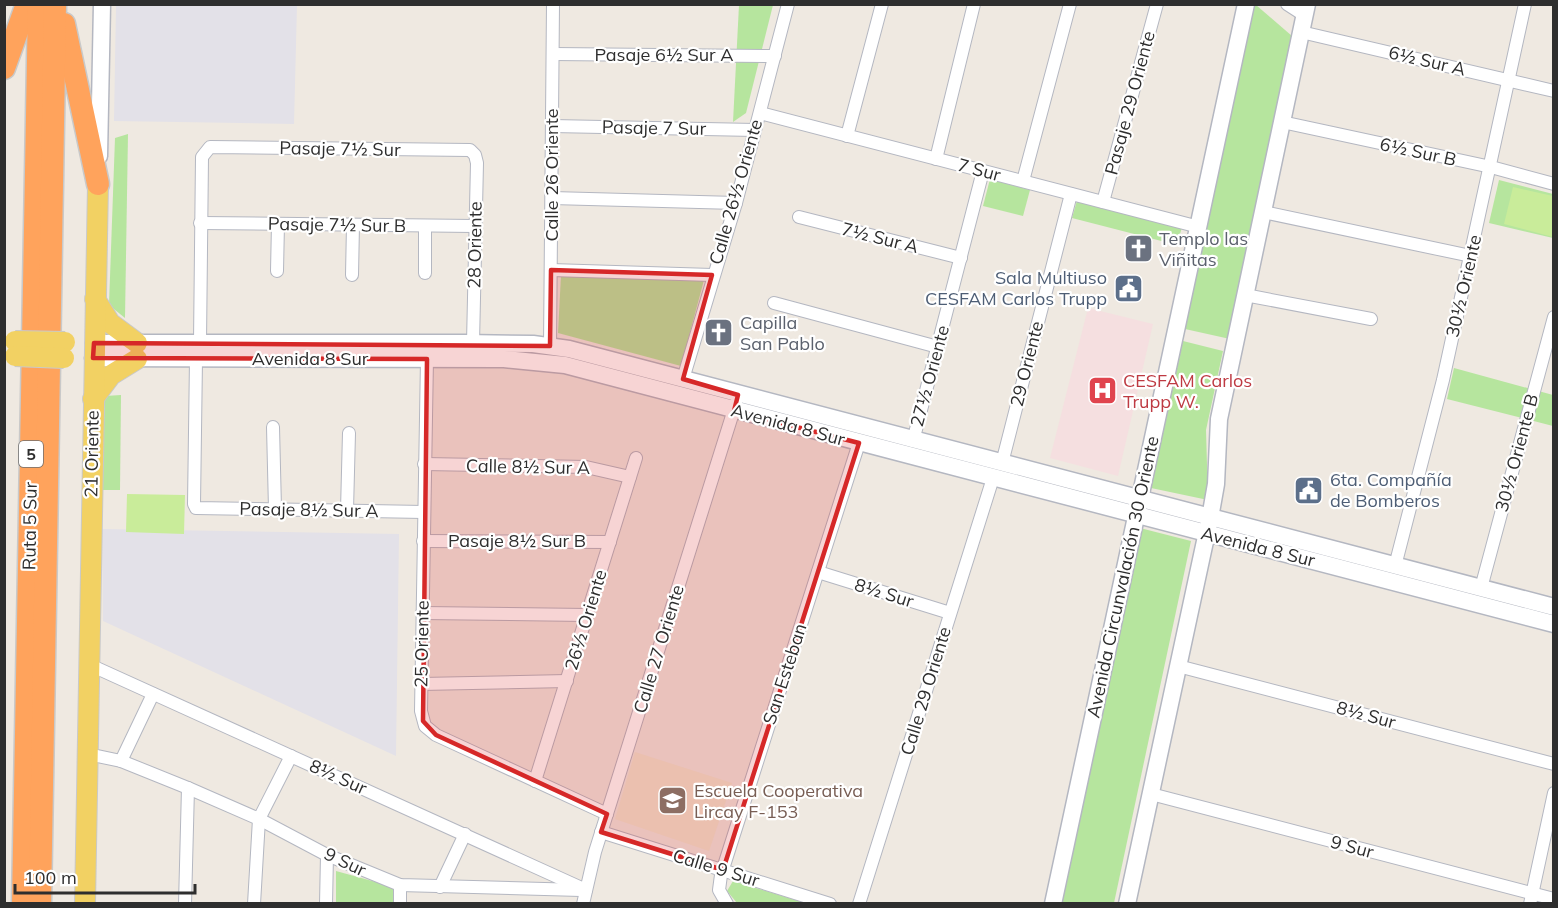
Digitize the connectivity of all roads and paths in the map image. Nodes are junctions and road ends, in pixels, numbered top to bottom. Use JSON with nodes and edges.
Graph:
{"nodes":[{"id":1,"x":27,"y":4,"type":"edge"},
{"id":2,"x":39,"y":4,"type":"edge"},
{"id":3,"x":55,"y":4,"type":"edge"},
{"id":4,"x":61,"y":4,"type":"edge"},
{"id":5,"x":102,"y":4,"type":"edge"},
{"id":6,"x":553,"y":4,"type":"edge"},
{"id":7,"x":788,"y":4,"type":"edge"},
{"id":8,"x":882,"y":4,"type":"edge"},
{"id":9,"x":974,"y":4,"type":"edge"},
{"id":10,"x":1070,"y":4,"type":"edge"},
{"id":11,"x":1157,"y":4,"type":"edge"},
{"id":12,"x":1246,"y":4,"type":"edge"},
{"id":13,"x":1287,"y":4,"type":"edge"},
{"id":14,"x":1525,"y":4,"type":"edge"},
{"id":15,"x":1305,"y":10,"type":"edge"},
{"id":16,"x":1301,"y":32,"type":"junction"},
{"id":17,"x":553,"y":54,"type":"junction"},
{"id":18,"x":775,"y":56,"type":"junction"},
{"id":19,"x":4,"y":68,"type":"edge"},
{"id":20,"x":1509,"y":79,"type":"junction"},
{"id":21,"x":1554,"y":91,"type":"edge"},
{"id":22,"x":760,"y":113,"type":"junction"},
{"id":23,"x":1282,"y":122,"type":"junction"},
{"id":24,"x":552,"y":126,"type":"junction"},
{"id":25,"x":755,"y":130,"type":"junction"},
{"id":26,"x":847,"y":136,"type":"junction"},
{"id":27,"x":470,"y":150,"type":"joint"},
{"id":28,"x":936,"y":159,"type":"junction"},
{"id":29,"x":1491,"y":167,"type":"junction"},
{"id":30,"x":983,"y":171,"type":"junction"},
{"id":31,"x":1023,"y":182,"type":"junction"},
{"id":32,"x":98,"y":184,"type":"junction"},
{"id":33,"x":1554,"y":184,"type":"edge"},
{"id":34,"x":1071,"y":194,"type":"junction"},
{"id":35,"x":552,"y":198,"type":"junction"},
{"id":36,"x":1103,"y":202,"type":"junction"},
{"id":37,"x":736,"y":203,"type":"junction"},
{"id":38,"x":1263,"y":212,"type":"junction"},
{"id":39,"x":799,"y":217,"type":"dead end"},
{"id":40,"x":200,"y":223,"type":"junction"},
{"id":41,"x":278,"y":224,"type":"junction"},
{"id":42,"x":353,"y":225,"type":"junction"},
{"id":43,"x":425,"y":226,"type":"junction"},
{"id":44,"x":474,"y":226,"type":"junction"},
{"id":45,"x":1199,"y":227,"type":"junction"},
{"id":46,"x":1471,"y":256,"type":"junction"},
{"id":47,"x":961,"y":258,"type":"junction"},
{"id":48,"x":551,"y":270,"type":"junction"},
{"id":49,"x":278,"y":271,"type":"dead end"},
{"id":50,"x":425,"y":273,"type":"dead end"},
{"id":51,"x":352,"y":274,"type":"dead end"},
{"id":52,"x":712,"y":275,"type":"junction"},
{"id":53,"x":1245,"y":295,"type":"junction"},
{"id":54,"x":95,"y":299,"type":"junction"},
{"id":55,"x":774,"y":303,"type":"dead end"},
{"id":56,"x":1554,"y":317,"type":"edge"},
{"id":57,"x":1371,"y":319,"type":"dead end"},
{"id":58,"x":200,"y":342,"type":"junction"},
{"id":59,"x":473,"y":343,"type":"junction"},
{"id":60,"x":550,"y":346,"type":"junction"},
{"id":61,"x":938,"y":347,"type":"junction"},
{"id":62,"x":10,"y":348,"type":"edge"},
{"id":63,"x":94,"y":351,"type":"junction"},
{"id":64,"x":137,"y":351,"type":"junction"},
{"id":65,"x":196,"y":359,"type":"junction"},
{"id":66,"x":427,"y":359,"type":"junction"},
{"id":67,"x":683,"y":379,"type":"junction"},
{"id":68,"x":93,"y":399,"type":"junction"},
{"id":69,"x":736,"y":403,"type":"junction"},
{"id":70,"x":273,"y":427,"type":"dead end"},
{"id":71,"x":349,"y":433,"type":"dead end"},
{"id":72,"x":913,"y":441,"type":"junction"},
{"id":73,"x":859,"y":443,"type":"junction"},
{"id":74,"x":636,"y":458,"type":"dead end"},
{"id":75,"x":424,"y":464,"type":"junction"},
{"id":76,"x":997,"y":471,"type":"junction"},
{"id":77,"x":630,"y":477,"type":"junction"},
{"id":78,"x":1140,"y":499,"type":"junction"},
{"id":79,"x":275,"y":509,"type":"junction"},
{"id":80,"x":347,"y":510,"type":"junction"},
{"id":81,"x":424,"y":512,"type":"junction"},
{"id":82,"x":1136,"y":516,"type":"junction"},
{"id":83,"x":1208,"y":525,"type":"junction"},
{"id":84,"x":423,"y":541,"type":"junction"},
{"id":85,"x":610,"y":542,"type":"junction"},
{"id":86,"x":1395,"y":566,"type":"junction"},
{"id":87,"x":818,"y":572,"type":"junction"},
{"id":88,"x":1481,"y":588,"type":"junction"},
{"id":89,"x":1554,"y":607,"type":"edge"},
{"id":90,"x":422,"y":613,"type":"junction"},
{"id":91,"x":950,"y":613,"type":"junction"},
{"id":92,"x":587,"y":615,"type":"junction"},
{"id":93,"x":1554,"y":624,"type":"edge"},
{"id":94,"x":90,"y":665,"type":"junction"},
{"id":95,"x":1178,"y":666,"type":"junction"},
{"id":96,"x":567,"y":681,"type":"junction"},
{"id":97,"x":421,"y":684,"type":"junction"},
{"id":98,"x":153,"y":694,"type":"junction"},
{"id":99,"x":88,"y":754,"type":"junction"},
{"id":100,"x":291,"y":756,"type":"junction"},
{"id":101,"x":122,"y":761,"type":"junction"},
{"id":102,"x":1554,"y":764,"type":"edge"},
{"id":103,"x":535,"y":781,"type":"junction"},
{"id":104,"x":188,"y":788,"type":"junction"},
{"id":105,"x":1554,"y":793,"type":"edge"},
{"id":106,"x":1151,"y":794,"type":"junction"},
{"id":107,"x":607,"y":814,"type":"junction"},
{"id":108,"x":259,"y":819,"type":"junction"},
{"id":109,"x":601,"y":832,"type":"junction"},
{"id":110,"x":465,"y":834,"type":"junction"},
{"id":111,"x":327,"y":855,"type":"junction"},
{"id":112,"x":723,"y":870,"type":"junction"},
{"id":113,"x":400,"y":885,"type":"junction"},
{"id":114,"x":440,"y":887,"type":"junction"},
{"id":115,"x":586,"y":890,"type":"junction"},
{"id":116,"x":1532,"y":898,"type":"edge"},
{"id":117,"x":1554,"y":899,"type":"edge"},
{"id":118,"x":23,"y":903,"type":"edge"},
{"id":119,"x":40,"y":903,"type":"edge"},
{"id":120,"x":85,"y":903,"type":"edge"},
{"id":121,"x":184,"y":903,"type":"edge"},
{"id":122,"x":254,"y":903,"type":"edge"},
{"id":123,"x":326,"y":903,"type":"edge"},
{"id":124,"x":400,"y":903,"type":"edge"},
{"id":125,"x":583,"y":903,"type":"edge"},
{"id":126,"x":727,"y":903,"type":"edge"},
{"id":127,"x":830,"y":903,"type":"edge"},
{"id":128,"x":860,"y":903,"type":"edge"},
{"id":129,"x":1053,"y":903,"type":"edge"},
{"id":130,"x":1128,"y":903,"type":"edge"}],
"edges":[{"from":1,"to":19,"type":"highway"},
{"from":2,"to":118,"type":"highway","name":"Ruta 5 Sur","number":"5"},
{"from":3,"to":119,"type":"highway","name":"Ruta 5 Sur","number":"5"},
{"from":4,"to":32,"type":"highway"},
{"from":5,"to":32,"type":"main road","name":"21 Oriente"},
{"from":6,"to":17,"type":"street","name":"Calle 26 Oriente"},
{"from":7,"to":18,"type":"street","name":"Calle 26½ Oriente"},
{"from":8,"to":26,"type":"street"},
{"from":9,"to":28,"type":"street"},
{"from":10,"to":31,"type":"street"},
{"from":11,"to":36,"type":"street","name":"Pasaje 29 Oriente"},
{"from":12,"to":45,"type":"main road","name":"Avenida Circunvalación 30 Oriente"},
{"from":13,"to":15,"type":"street"},
{"from":14,"to":20,"type":"street","name":"30½ Oriente"},
{"from":15,"to":16,"type":"main road"},
{"from":16,"to":20,"type":"street","name":"6½ Sur A"},
{"from":16,"to":23,"type":"main road"},
{"from":17,"to":18,"type":"street","name":"Pasaje 6½ Sur A"},
{"from":17,"to":24,"type":"street","name":"Calle 26 Oriente"},
{"from":18,"to":22,"type":"street","name":"Calle 26½ Oriente"},
{"from":20,"to":21,"type":"street","name":"6½ Sur A"},
{"from":20,"to":29,"type":"street","name":"30½ Oriente"},
{"from":22,"to":25,"type":"street","name":"Calle 26½ Oriente"},
{"from":22,"to":26,"type":"street","name":"7 Sur"},
{"from":23,"to":29,"type":"street","name":"6½ Sur B"},
{"from":23,"to":38,"type":"main road"},
{"from":24,"to":25,"type":"street","name":"Pasaje 7 Sur"},
{"from":24,"to":35,"type":"street","name":"Calle 26 Oriente"},
{"from":25,"to":37,"type":"street","name":"Calle 26½ Oriente"},
{"from":26,"to":28,"type":"street","name":"7 Sur"},
{"from":27,"to":40,"type":"street","name":"Pasaje 7½ Sur"},
{"from":27,"to":44,"type":"street","name":"28 Oriente"},
{"from":28,"to":30,"type":"street","name":"7 Sur"},
{"from":29,"to":33,"type":"street","name":"6½ Sur B"},
{"from":29,"to":46,"type":"street","name":"30½ Oriente"},
{"from":30,"to":31,"type":"street","name":"7 Sur"},
{"from":30,"to":47,"type":"street","name":"27½ Oriente"},
{"from":31,"to":34,"type":"street","name":"7 Sur"},
{"from":32,"to":54,"type":"main road","name":"21 Oriente"},
{"from":34,"to":36,"type":"street","name":"7 Sur"},
{"from":34,"to":76,"type":"street","name":"29 Oriente"},
{"from":35,"to":37,"type":"street"},
{"from":35,"to":48,"type":"street","name":"Calle 26 Oriente"},
{"from":36,"to":45,"type":"street","name":"7 Sur"},
{"from":37,"to":52,"type":"street","name":"Calle 26½ Oriente"},
{"from":38,"to":46,"type":"street"},
{"from":38,"to":53,"type":"main road"},
{"from":39,"to":47,"type":"street","name":"7½ Sur A"},
{"from":40,"to":41,"type":"street","name":"Pasaje 7½ Sur B"},
{"from":40,"to":58,"type":"street"},
{"from":41,"to":42,"type":"street","name":"Pasaje 7½ Sur B"},
{"from":41,"to":49,"type":"street"},
{"from":42,"to":43,"type":"street","name":"Pasaje 7½ Sur B"},
{"from":42,"to":51,"type":"street"},
{"from":43,"to":44,"type":"street","name":"Pasaje 7½ Sur B"},
{"from":43,"to":50,"type":"street"},
{"from":44,"to":59,"type":"street","name":"28 Oriente"},
{"from":45,"to":78,"type":"main road","name":"Avenida Circunvalación 30 Oriente"},
{"from":46,"to":86,"type":"street","name":"30½ Oriente"},
{"from":47,"to":61,"type":"street","name":"27½ Oriente"},
{"from":48,"to":52,"type":"street"},
{"from":48,"to":60,"type":"street","name":"Calle 26 Oriente"},
{"from":52,"to":67,"type":"street","name":"Calle 26½ Oriente"},
{"from":53,"to":57,"type":"street"},
{"from":53,"to":83,"type":"main road"},
{"from":54,"to":63,"type":"main road","name":"21 Oriente"},
{"from":54,"to":64,"type":"main road"},
{"from":55,"to":61,"type":"street"},
{"from":56,"to":88,"type":"street","name":"30½ Oriente B"},
{"from":58,"to":59,"type":"main road","name":"Avenida 8 Sur"},
{"from":58,"to":64,"type":"main road","name":"Avenida 8 Sur"},
{"from":59,"to":60,"type":"main road","name":"Avenida 8 Sur"},
{"from":60,"to":67,"type":"main road","name":"Avenida 8 Sur"},
{"from":61,"to":72,"type":"street","name":"27½ Oriente"},
{"from":62,"to":63,"type":"main road","name":"Avenida 8 Sur","bridge":true},
{"from":63,"to":64,"type":"main road","name":"Avenida 8 Sur"},
{"from":63,"to":68,"type":"main road","name":"21 Oriente"},
{"from":64,"to":65,"type":"main road","name":"Avenida 8 Sur"},
{"from":64,"to":68,"type":"main road"},
{"from":65,"to":66,"type":"main road","name":"Avenida 8 Sur"},
{"from":65,"to":79,"type":"street","name":"Pasaje 8½ Sur A"},
{"from":66,"to":69,"type":"main road","name":"Avenida 8 Sur"},
{"from":66,"to":75,"type":"street","name":"25 Oriente"},
{"from":67,"to":69,"type":"main road","name":"Avenida 8 Sur"},
{"from":68,"to":94,"type":"main road","name":"21 Oriente"},
{"from":69,"to":72,"type":"main road","name":"Avenida 8 Sur"},
{"from":69,"to":73,"type":"main road","name":"Avenida 8 Sur"},
{"from":69,"to":107,"type":"street","name":"Calle 27 Oriente"},
{"from":70,"to":79,"type":"street"},
{"from":71,"to":80,"type":"street"},
{"from":72,"to":76,"type":"main road","name":"Avenida 8 Sur"},
{"from":73,"to":76,"type":"main road","name":"Avenida 8 Sur"},
{"from":73,"to":87,"type":"street","name":"San Esteban"},
{"from":74,"to":77,"type":"street","name":"26½ Oriente"},
{"from":75,"to":77,"type":"street","name":"Calle 8½ Sur A"},
{"from":75,"to":81,"type":"street","name":"25 Oriente"},
{"from":76,"to":78,"type":"main road","name":"Avenida 8 Sur"},
{"from":76,"to":82,"type":"main road","name":"Avenida 8 Sur"},
{"from":76,"to":91,"type":"street","name":"Calle 29 Oriente"},
{"from":77,"to":85,"type":"street","name":"26½ Oriente"},
{"from":78,"to":82,"type":"main road","name":"Avenida Circunvalación 30 Oriente"},
{"from":78,"to":83,"type":"main road","name":"Avenida 8 Sur"},
{"from":79,"to":80,"type":"street","name":"Pasaje 8½ Sur A"},
{"from":80,"to":81,"type":"street","name":"Pasaje 8½ Sur A"},
{"from":81,"to":84,"type":"street","name":"25 Oriente"},
{"from":82,"to":83,"type":"main road","name":"Avenida 8 Sur"},
{"from":82,"to":129,"type":"main road","name":"Avenida Circunvalación 30 Oriente"},
{"from":83,"to":86,"type":"main road","name":"Avenida 8 Sur"},
{"from":83,"to":93,"type":"main road","name":"Avenida 8 Sur"},
{"from":83,"to":95,"type":"main road"},
{"from":84,"to":85,"type":"street","name":"Pasaje 8½ Sur B"},
{"from":84,"to":90,"type":"street","name":"25 Oriente"},
{"from":85,"to":92,"type":"street","name":"26½ Oriente"},
{"from":86,"to":88,"type":"main road","name":"Avenida 8 Sur"},
{"from":87,"to":91,"type":"street","name":"8½ Sur"},
{"from":87,"to":112,"type":"street","name":"San Esteban"},
{"from":88,"to":89,"type":"main road","name":"Avenida 8 Sur"},
{"from":90,"to":92,"type":"street"},
{"from":90,"to":97,"type":"street","name":"25 Oriente"},
{"from":91,"to":128,"type":"street","name":"Calle 29 Oriente"},
{"from":92,"to":96,"type":"street","name":"26½ Oriente"},
{"from":94,"to":98,"type":"street","name":"8½ Sur"},
{"from":94,"to":99,"type":"main road","name":"21 Oriente"},
{"from":95,"to":102,"type":"street","name":"8½ Sur"},
{"from":95,"to":106,"type":"main road"},
{"from":96,"to":97,"type":"street"},
{"from":96,"to":103,"type":"street","name":"26½ Oriente"},
{"from":97,"to":103,"type":"street","name":"25 Oriente"},
{"from":98,"to":100,"type":"street","name":"8½ Sur"},
{"from":98,"to":101,"type":"street"},
{"from":99,"to":101,"type":"street","name":"9 Sur"},
{"from":99,"to":120,"type":"main road","name":"21 Oriente"},
{"from":100,"to":108,"type":"street"},
{"from":100,"to":110,"type":"street","name":"8½ Sur"},
{"from":101,"to":104,"type":"street","name":"9 Sur"},
{"from":103,"to":107,"type":"street","name":"25 Oriente"},
{"from":104,"to":108,"type":"street","name":"9 Sur"},
{"from":104,"to":121,"type":"street"},
{"from":105,"to":116,"type":"street"},
{"from":106,"to":116,"type":"street","name":"9 Sur"},
{"from":106,"to":130,"type":"main road"},
{"from":107,"to":109,"type":"street","name":"Calle 27 Oriente"},
{"from":108,"to":111,"type":"street","name":"9 Sur"},
{"from":108,"to":122,"type":"street"},
{"from":109,"to":112,"type":"street","name":"Calle 9 Sur"},
{"from":109,"to":115,"type":"street","name":"Calle 27 Oriente"},
{"from":110,"to":114,"type":"street"},
{"from":110,"to":115,"type":"street","name":"8½ Sur"},
{"from":111,"to":113,"type":"street","name":"9 Sur"},
{"from":111,"to":123,"type":"street"},
{"from":112,"to":126,"type":"street","name":"San Esteban"},
{"from":112,"to":127,"type":"street","name":"Calle 9 Sur"},
{"from":113,"to":114,"type":"street","name":"9 Sur"},
{"from":113,"to":124,"type":"street"},
{"from":114,"to":115,"type":"street","name":"9 Sur"},
{"from":115,"to":125,"type":"street","name":"Calle 27 Oriente"},
{"from":116,"to":117,"type":"street","name":"9 Sur"}]}
